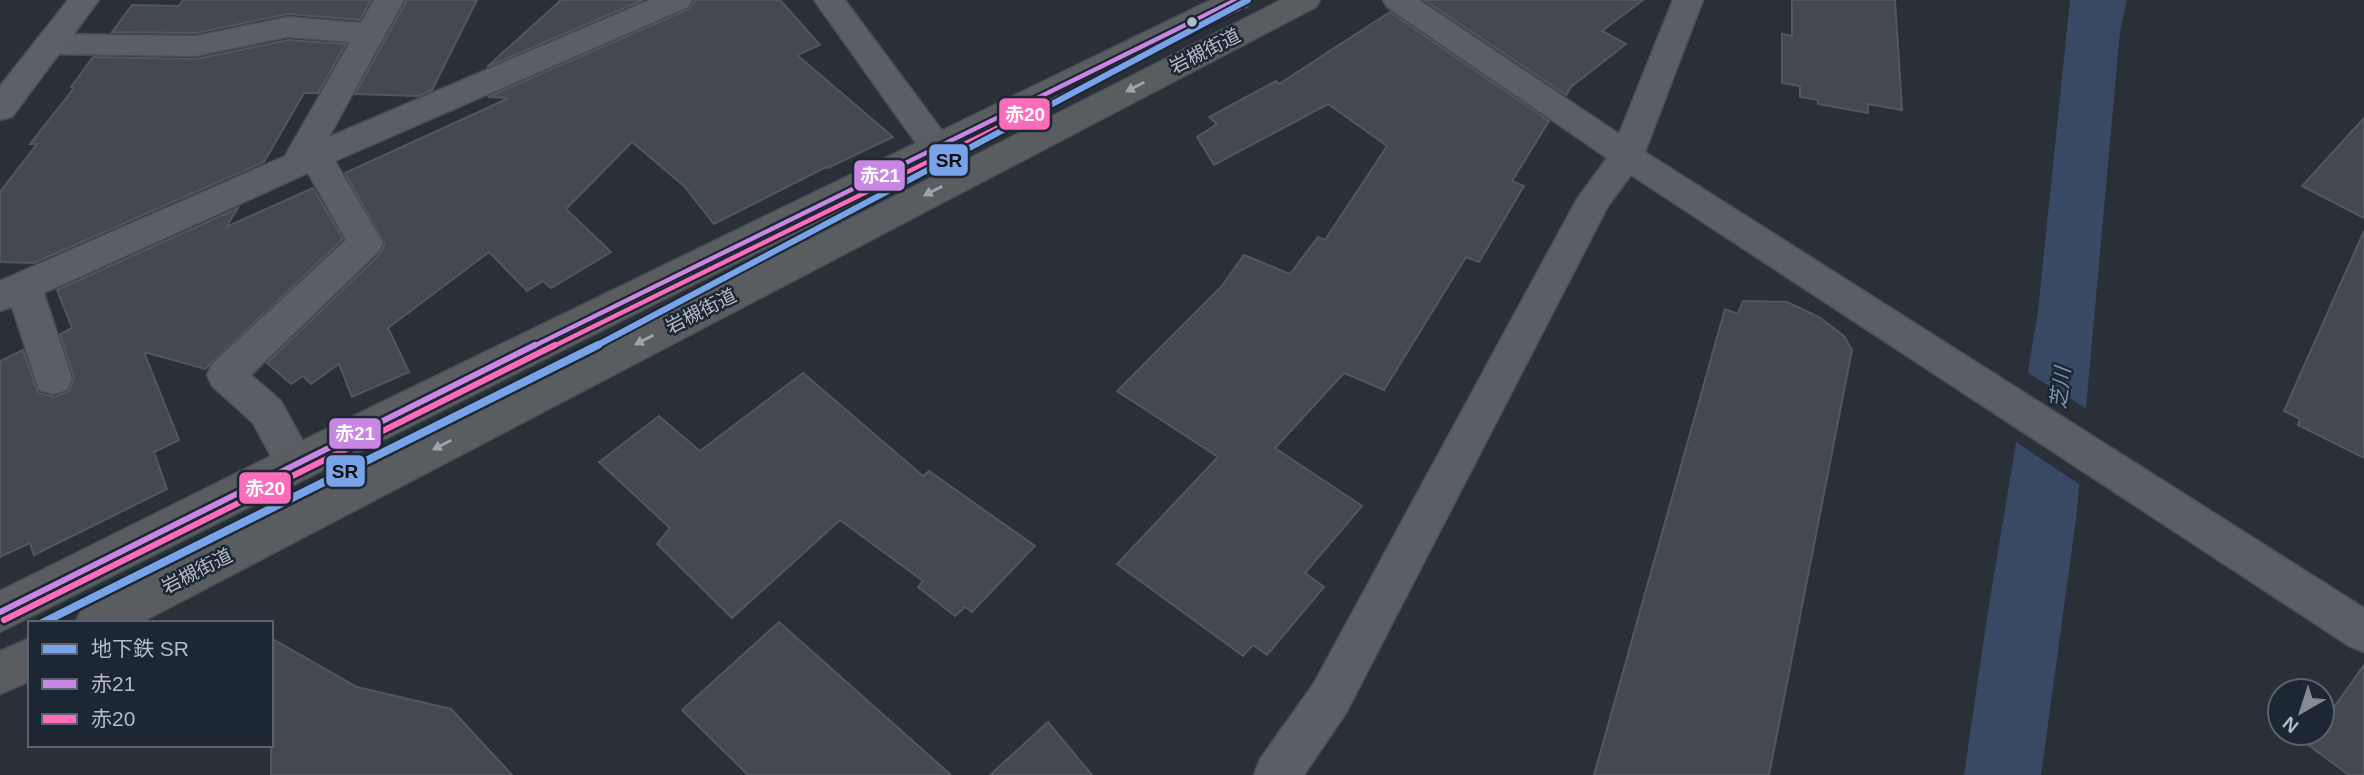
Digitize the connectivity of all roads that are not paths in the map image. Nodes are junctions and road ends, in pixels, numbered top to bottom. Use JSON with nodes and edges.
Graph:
{"nodes":[{"id":1,"x":84,"y":0,"type":"edge"},
{"id":2,"x":389,"y":0,"type":"edge"},
{"id":3,"x":677,"y":0,"type":"edge"},
{"id":4,"x":829,"y":0,"type":"edge"},
{"id":5,"x":1236,"y":0,"type":"edge"},
{"id":6,"x":1305,"y":0,"type":"edge"},
{"id":7,"x":1398,"y":0,"type":"edge"},
{"id":8,"x":1688,"y":0,"type":"edge"},
{"id":9,"x":370,"y":34,"type":"junction"},
{"id":10,"x":50,"y":44,"type":"junction"},
{"id":11,"x":0,"y":109,"type":"edge"},
{"id":12,"x":937,"y":148,"type":"junction"},
{"id":13,"x":1627,"y":156,"type":"junction"},
{"id":14,"x":306,"y":160,"type":"junction"},
{"id":15,"x":12,"y":292,"type":"edge"},
{"id":16,"x":53,"y":379,"type":"dead end"},
{"id":17,"x":295,"y":463,"type":"junction"},
{"id":18,"x":0,"y":612,"type":"edge"},
{"id":19,"x":101,"y":621,"type":"edge"},
{"id":20,"x":2364,"y":632,"type":"edge"},
{"id":21,"x":28,"y":658,"type":"edge"},
{"id":22,"x":0,"y":673,"type":"edge"},
{"id":23,"x":1277,"y":775,"type":"edge"}],
"edges":[{"from":1,"to":10,"type":"main road"},
{"from":2,"to":9,"type":"street"},
{"from":3,"to":14,"type":"street"},
{"from":4,"to":12,"type":"street"},
{"from":5,"to":12,"type":"highway","name":"岩槻街道"},
{"from":6,"to":19,"type":"highway","name":"岩槻街道","one_way":true},
{"from":7,"to":13,"type":"street"},
{"from":8,"to":13,"type":"street"},
{"from":9,"to":10,"type":"street"},
{"from":9,"to":14,"type":"street"},
{"from":10,"to":11,"type":"main road"},
{"from":12,"to":17,"type":"highway","name":"岩槻街道"},
{"from":13,"to":20,"type":"street"},
{"from":13,"to":23,"type":"street"},
{"from":14,"to":15,"type":"street"},
{"from":14,"to":17,"type":"street"},
{"from":15,"to":16,"type":"street"},
{"from":17,"to":18,"type":"highway","name":"岩槻街道"},
{"from":21,"to":22,"type":"highway"}]}
